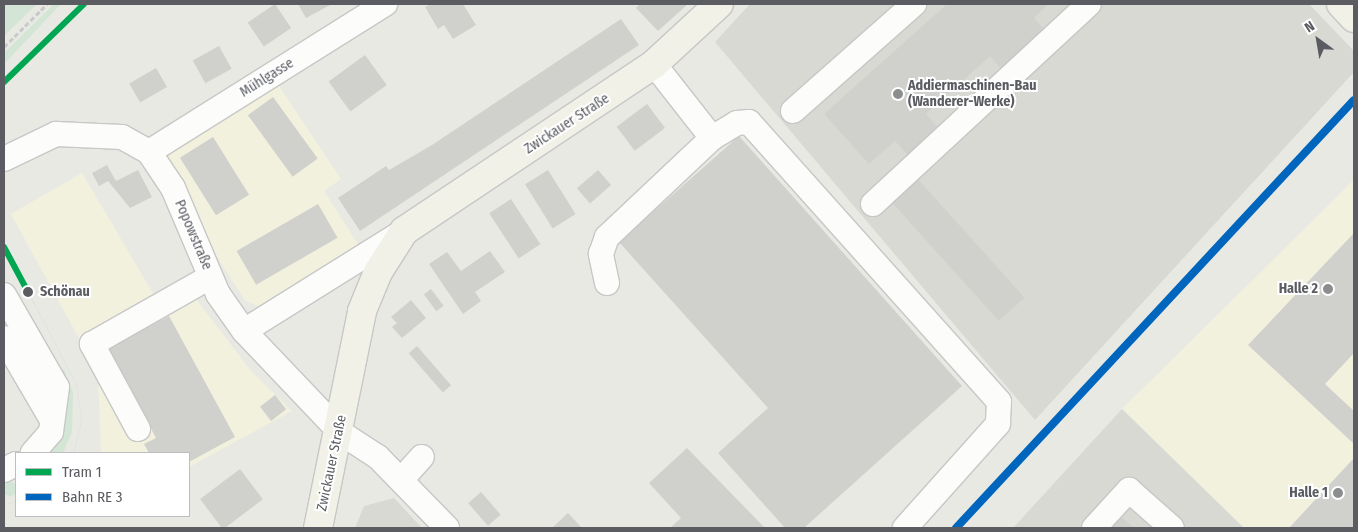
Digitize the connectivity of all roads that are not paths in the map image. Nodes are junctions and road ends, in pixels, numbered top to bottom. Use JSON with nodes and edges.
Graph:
{"nodes":[{"id":1,"x":385,"y":4,"type":"edge"},
{"id":2,"x":719,"y":4,"type":"edge"},
{"id":3,"x":914,"y":4,"type":"edge"},
{"id":4,"x":1341,"y":4,"type":"edge"},
{"id":5,"x":1086,"y":5,"type":"edge"},
{"id":6,"x":1354,"y":18,"type":"edge"},
{"id":7,"x":654,"y":64,"type":"junction"},
{"id":8,"x":793,"y":111,"type":"dead end"},
{"id":9,"x":712,"y":138,"type":"junction"},
{"id":10,"x":148,"y":152,"type":"junction"},
{"id":11,"x":6,"y":153,"type":"edge"},
{"id":12,"x":873,"y":204,"type":"dead end"},
{"id":13,"x":404,"y":230,"type":"junction"},
{"id":14,"x":210,"y":277,"type":"junction"},
{"id":15,"x":607,"y":283,"type":"dead end"},
{"id":16,"x":4,"y":295,"type":"edge"},
{"id":17,"x":244,"y":331,"type":"junction"},
{"id":18,"x":4,"y":338,"type":"edge"},
{"id":19,"x":52,"y":420,"type":"junction"},
{"id":20,"x":138,"y":429,"type":"dead end"},
{"id":21,"x":340,"y":433,"type":"junction"},
{"id":22,"x":34,"y":452,"type":"edge"},
{"id":23,"x":422,"y":457,"type":"dead end"},
{"id":24,"x":401,"y":480,"type":"junction"},
{"id":25,"x":318,"y":528,"type":"edge"},
{"id":26,"x":447,"y":528,"type":"edge"},
{"id":27,"x":905,"y":528,"type":"edge"},
{"id":28,"x":1094,"y":528,"type":"edge"},
{"id":29,"x":1172,"y":528,"type":"edge"}],
"edges":[{"from":1,"to":10,"type":"street","name":"Mühlgasse"},
{"from":2,"to":7,"type":"main road","name":"Zwickauer Straße"},
{"from":3,"to":8,"type":"street"},
{"from":4,"to":6,"type":"main road"},
{"from":5,"to":12,"type":"street"},
{"from":7,"to":9,"type":"street"},
{"from":7,"to":13,"type":"main road","name":"Zwickauer Straße"},
{"from":9,"to":15,"type":"street"},
{"from":9,"to":27,"type":"street"},
{"from":10,"to":11,"type":"street","name":"Popowstraße"},
{"from":10,"to":14,"type":"street","name":"Popowstraße"},
{"from":13,"to":17,"type":"street","name":"Zwickauer Straße"},
{"from":13,"to":21,"type":"main road","name":"Zwickauer Straße"},
{"from":14,"to":17,"type":"street","name":"Popowstraße"},
{"from":14,"to":20,"type":"street"},
{"from":16,"to":19,"type":"street"},
{"from":17,"to":21,"type":"street","name":"Popowstraße"},
{"from":18,"to":19,"type":"street"},
{"from":19,"to":22,"type":"street"},
{"from":21,"to":24,"type":"street","name":"Popowstraße"},
{"from":21,"to":25,"type":"main road","name":"Zwickauer Straße"},
{"from":23,"to":24,"type":"street"},
{"from":24,"to":26,"type":"street","name":"Popowstraße"},
{"from":28,"to":29,"type":"street"}]}
